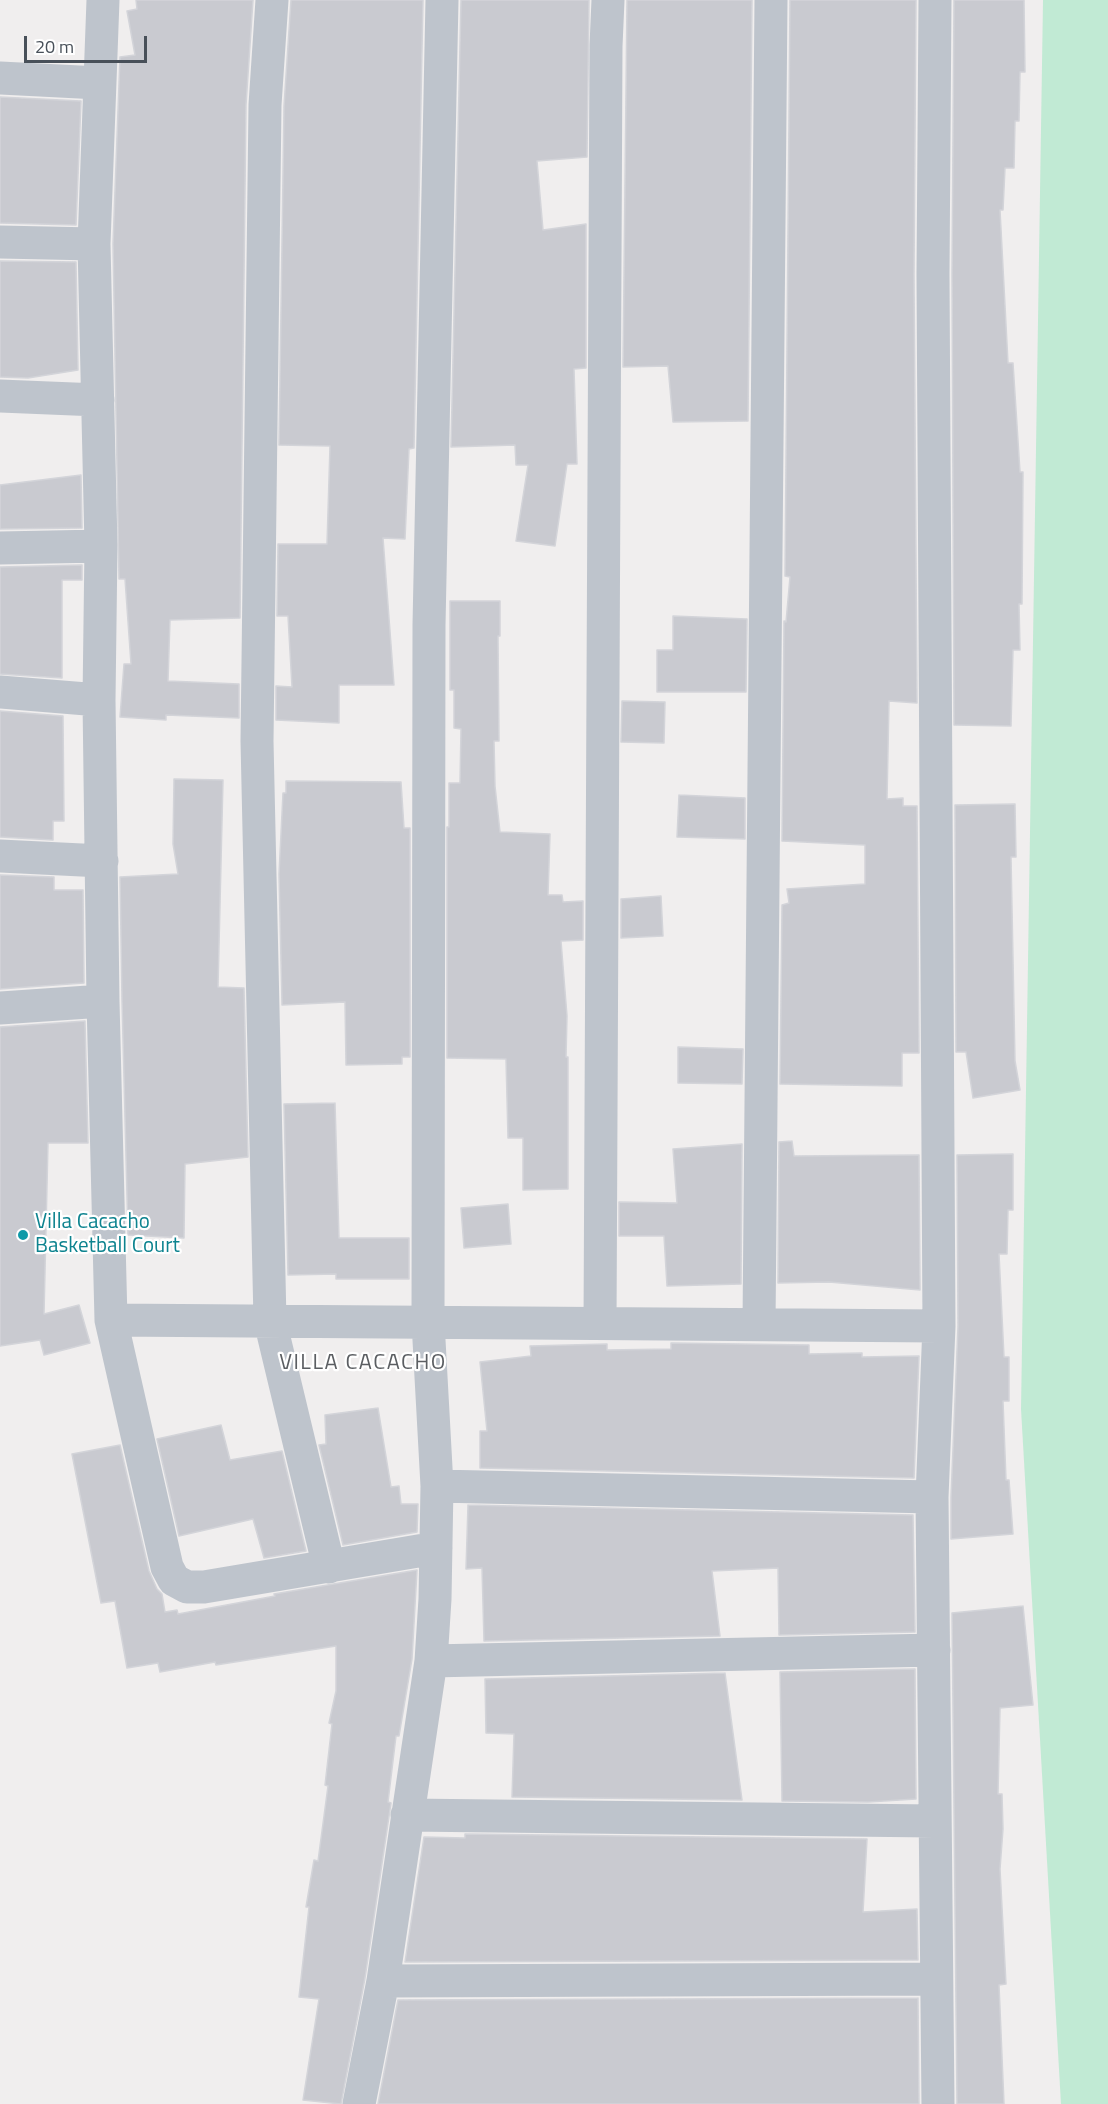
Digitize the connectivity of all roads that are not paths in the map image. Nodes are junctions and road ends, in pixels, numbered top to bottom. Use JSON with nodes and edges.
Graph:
{"nodes":[{"id":1,"x":103,"y":0,"type":"edge"},
{"id":2,"x":272,"y":0,"type":"edge"},
{"id":3,"x":442,"y":0,"type":"edge"},
{"id":4,"x":608,"y":0,"type":"edge"},
{"id":5,"x":771,"y":0,"type":"edge"},
{"id":6,"x":935,"y":0,"type":"edge"},
{"id":7,"x":0,"y":78,"type":"edge"},
{"id":8,"x":99,"y":82,"type":"junction"},
{"id":9,"x":0,"y":242,"type":"edge"},
{"id":10,"x":94,"y":244,"type":"junction"},
{"id":11,"x":0,"y":396,"type":"edge"},
{"id":12,"x":98,"y":400,"type":"junction"},
{"id":13,"x":101,"y":546,"type":"junction"},
{"id":14,"x":0,"y":548,"type":"edge"},
{"id":15,"x":0,"y":692,"type":"edge"},
{"id":16,"x":99,"y":700,"type":"junction"},
{"id":17,"x":0,"y":856,"type":"edge"},
{"id":18,"x":102,"y":861,"type":"junction"},
{"id":19,"x":103,"y":1001,"type":"junction"},
{"id":20,"x":0,"y":1008,"type":"edge"},
{"id":21,"x":111,"y":1320,"type":"junction"},
{"id":22,"x":270,"y":1321,"type":"junction"},
{"id":23,"x":428,"y":1322,"type":"junction"},
{"id":24,"x":600,"y":1323,"type":"junction"},
{"id":25,"x":759,"y":1324,"type":"junction"},
{"id":26,"x":939,"y":1326,"type":"junction"},
{"id":27,"x":437,"y":1486,"type":"junction"},
{"id":28,"x":932,"y":1497,"type":"junction"},
{"id":29,"x":436,"y":1548,"type":"junction"},
{"id":30,"x":329,"y":1567,"type":"junction"},
{"id":31,"x":934,"y":1650,"type":"junction"},
{"id":32,"x":430,"y":1661,"type":"junction"},
{"id":33,"x":407,"y":1815,"type":"junction"},
{"id":34,"x":934,"y":1821,"type":"junction"},
{"id":35,"x":936,"y":1979,"type":"junction"},
{"id":36,"x":383,"y":1982,"type":"junction"},
{"id":37,"x":358,"y":2104,"type":"edge"},
{"id":38,"x":938,"y":2104,"type":"edge"}],
"edges":[{"from":1,"to":8,"type":"street"},
{"from":2,"to":22,"type":"street"},
{"from":3,"to":23,"type":"street"},
{"from":4,"to":24,"type":"street"},
{"from":5,"to":25,"type":"street"},
{"from":6,"to":26,"type":"street"},
{"from":7,"to":8,"type":"street"},
{"from":8,"to":10,"type":"street"},
{"from":9,"to":10,"type":"street"},
{"from":10,"to":12,"type":"street"},
{"from":11,"to":12,"type":"street"},
{"from":12,"to":13,"type":"street"},
{"from":13,"to":14,"type":"street"},
{"from":13,"to":16,"type":"street"},
{"from":15,"to":16,"type":"street"},
{"from":16,"to":18,"type":"street"},
{"from":17,"to":18,"type":"street"},
{"from":18,"to":19,"type":"street"},
{"from":19,"to":20,"type":"street"},
{"from":19,"to":21,"type":"street"},
{"from":21,"to":22,"type":"street"},
{"from":21,"to":30,"type":"street"},
{"from":22,"to":23,"type":"street"},
{"from":22,"to":30,"type":"street"},
{"from":23,"to":24,"type":"street"},
{"from":23,"to":27,"type":"street"},
{"from":24,"to":25,"type":"street"},
{"from":25,"to":26,"type":"street"},
{"from":26,"to":28,"type":"street"},
{"from":27,"to":28,"type":"street"},
{"from":27,"to":29,"type":"street"},
{"from":28,"to":31,"type":"street"},
{"from":29,"to":30,"type":"street"},
{"from":29,"to":32,"type":"street"},
{"from":31,"to":32,"type":"street"},
{"from":31,"to":34,"type":"street"},
{"from":32,"to":33,"type":"street"},
{"from":33,"to":34,"type":"street"},
{"from":33,"to":36,"type":"street"},
{"from":34,"to":35,"type":"street"},
{"from":35,"to":36,"type":"street"},
{"from":35,"to":38,"type":"street"},
{"from":36,"to":37,"type":"street"}]}
